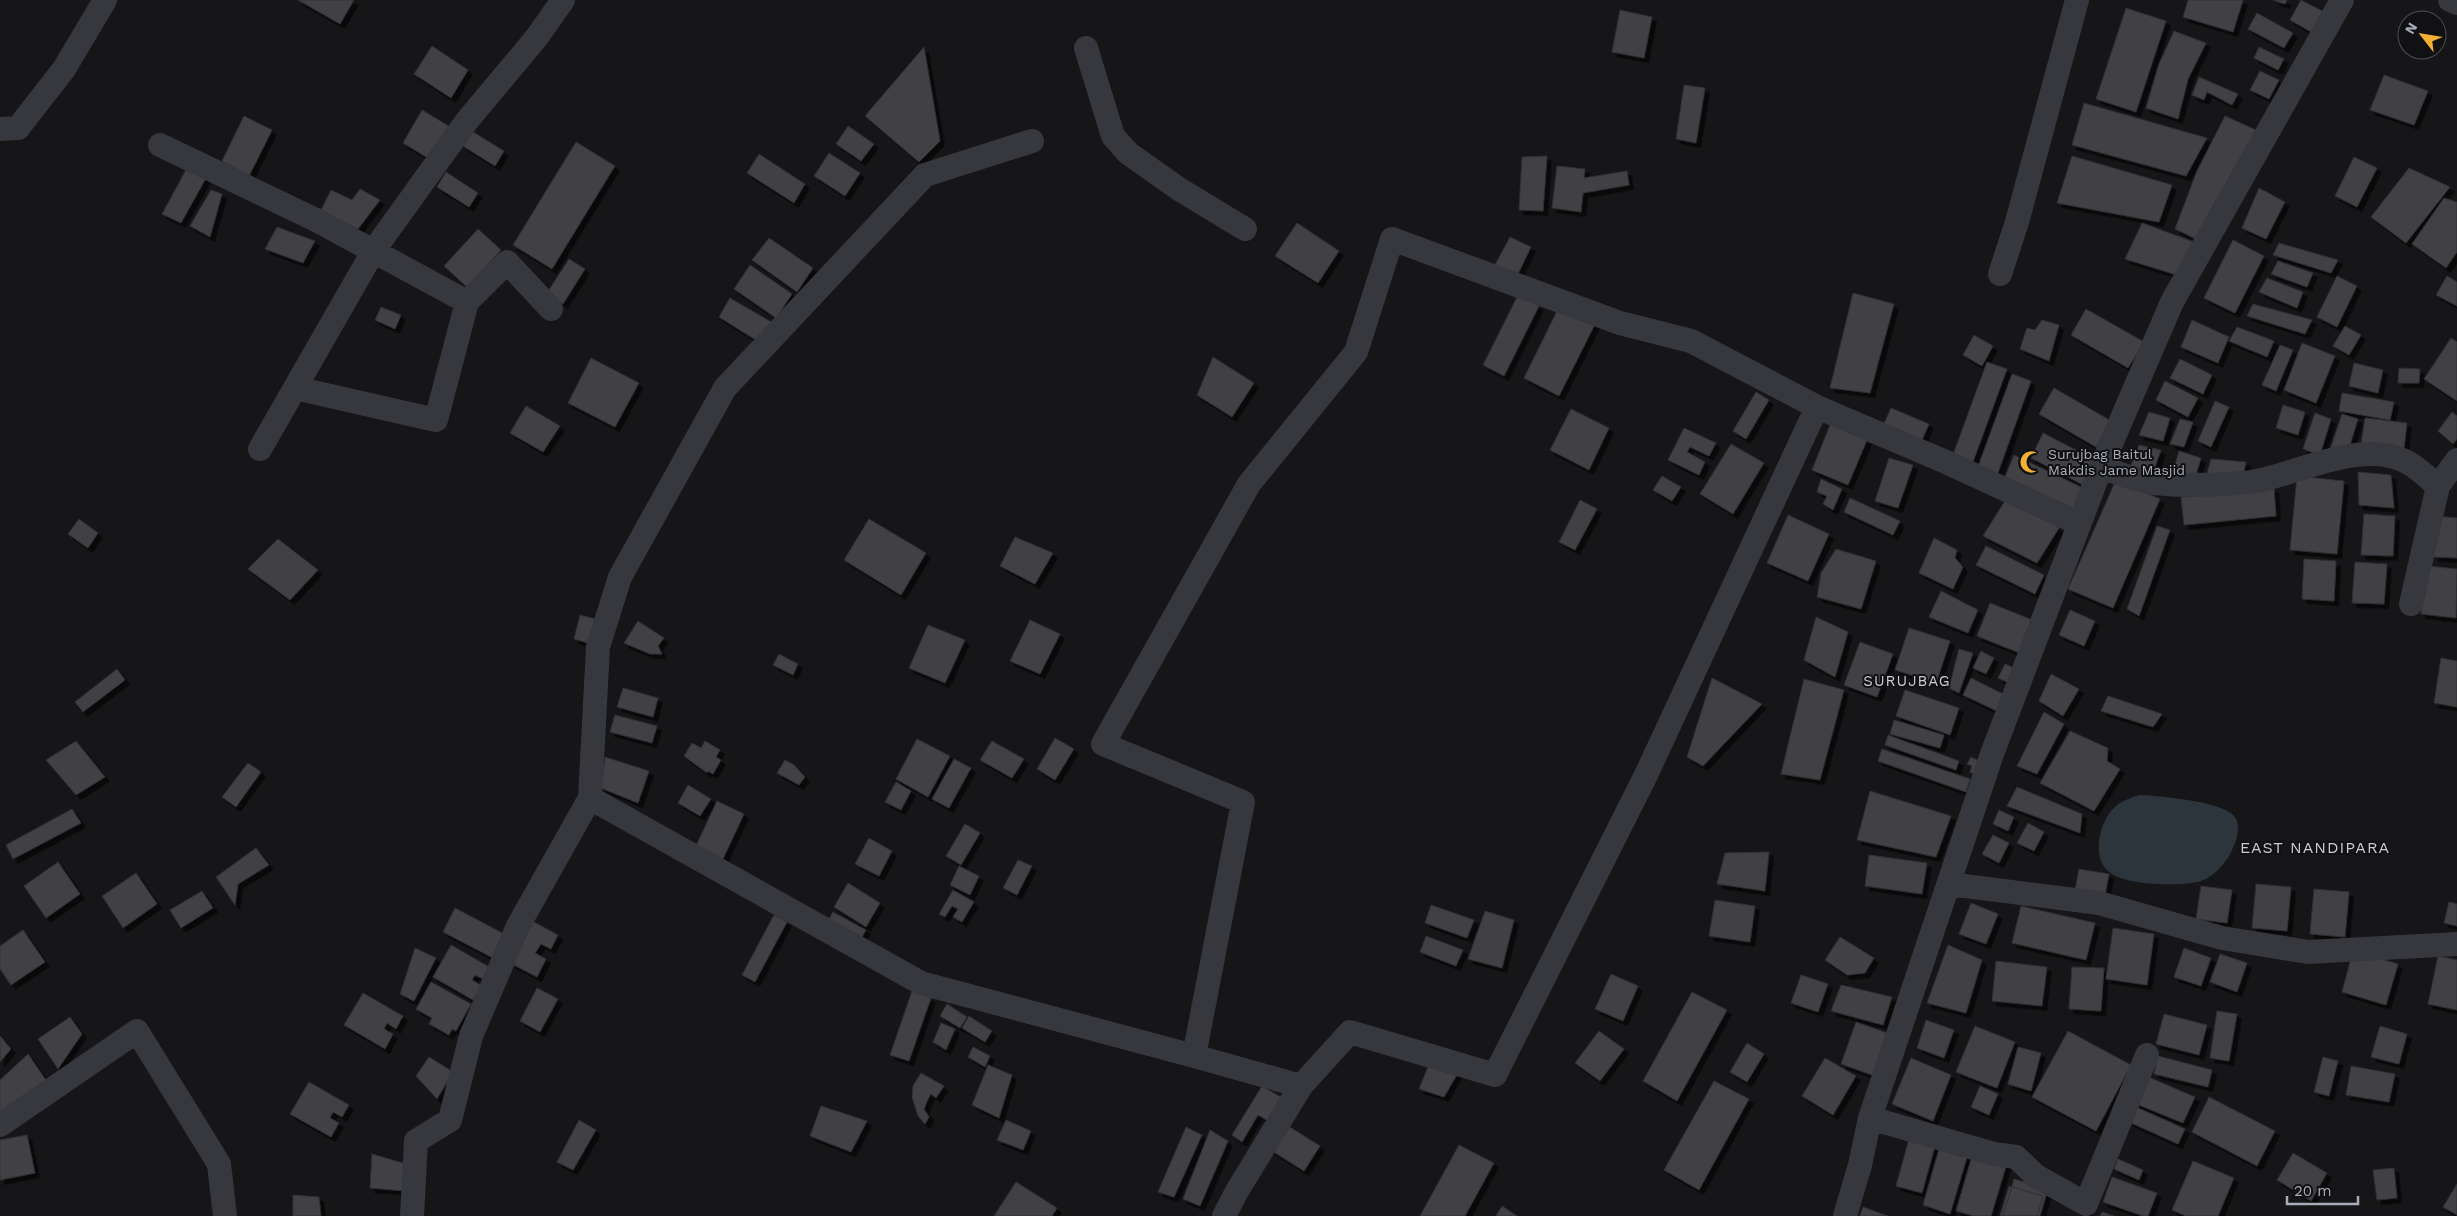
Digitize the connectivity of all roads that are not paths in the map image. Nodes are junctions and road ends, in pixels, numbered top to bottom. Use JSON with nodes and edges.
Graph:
{"nodes":[{"id":1,"x":106,"y":0,"type":"edge"},
{"id":2,"x":563,"y":0,"type":"edge"},
{"id":3,"x":2076,"y":0,"type":"edge"},
{"id":4,"x":2342,"y":0,"type":"edge"},
{"id":5,"x":2450,"y":0,"type":"edge"},
{"id":6,"x":2457,"y":3,"type":"edge"},
{"id":7,"x":1086,"y":48,"type":"dead end"},
{"id":8,"x":0,"y":129,"type":"edge"},
{"id":9,"x":1032,"y":141,"type":"dead end"},
{"id":10,"x":160,"y":145,"type":"dead end"},
{"id":11,"x":1245,"y":230,"type":"dead end"},
{"id":12,"x":374,"y":250,"type":"junction"},
{"id":13,"x":2000,"y":274,"type":"dead end"},
{"id":14,"x":467,"y":302,"type":"junction"},
{"id":15,"x":551,"y":309,"type":"dead end"},
{"id":16,"x":295,"y":388,"type":"junction"},
{"id":17,"x":1818,"y":407,"type":"junction"},
{"id":18,"x":260,"y":449,"type":"dead end"},
{"id":19,"x":2457,"y":460,"type":"edge"},
{"id":20,"x":2101,"y":467,"type":"junction"},
{"id":21,"x":2438,"y":486,"type":"junction"},
{"id":22,"x":2078,"y":523,"type":"junction"},
{"id":23,"x":2412,"y":604,"type":"dead end"},
{"id":24,"x":590,"y":798,"type":"junction"},
{"id":25,"x":1949,"y":884,"type":"junction"},
{"id":26,"x":2457,"y":944,"type":"edge"},
{"id":27,"x":2147,"y":1055,"type":"dead end"},
{"id":28,"x":1194,"y":1056,"type":"junction"},
{"id":29,"x":1301,"y":1086,"type":"junction"},
{"id":30,"x":1870,"y":1118,"type":"junction"},
{"id":31,"x":0,"y":1125,"type":"edge"},
{"id":32,"x":225,"y":1216,"type":"edge"},
{"id":33,"x":412,"y":1216,"type":"edge"},
{"id":34,"x":1224,"y":1216,"type":"edge"},
{"id":35,"x":1846,"y":1216,"type":"edge"}],
"edges":[{"from":1,"to":8,"type":"street"},
{"from":2,"to":12,"type":"street"},
{"from":3,"to":13,"type":"street"},
{"from":4,"to":20,"type":"street"},
{"from":5,"to":6,"type":"street"},
{"from":7,"to":11,"type":"street"},
{"from":9,"to":24,"type":"street"},
{"from":10,"to":12,"type":"street"},
{"from":12,"to":14,"type":"street"},
{"from":12,"to":16,"type":"street"},
{"from":14,"to":15,"type":"street"},
{"from":14,"to":16,"type":"street"},
{"from":16,"to":18,"type":"street"},
{"from":17,"to":22,"type":"street"},
{"from":17,"to":28,"type":"street"},
{"from":17,"to":29,"type":"street"},
{"from":19,"to":21,"type":"street"},
{"from":20,"to":21,"type":"street"},
{"from":20,"to":22,"type":"street"},
{"from":21,"to":23,"type":"street"},
{"from":22,"to":25,"type":"street"},
{"from":24,"to":28,"type":"street"},
{"from":24,"to":33,"type":"street"},
{"from":25,"to":26,"type":"street"},
{"from":25,"to":30,"type":"street"},
{"from":27,"to":30,"type":"street"},
{"from":28,"to":29,"type":"street"},
{"from":29,"to":34,"type":"street"},
{"from":30,"to":35,"type":"street"},
{"from":31,"to":32,"type":"street"}]}
